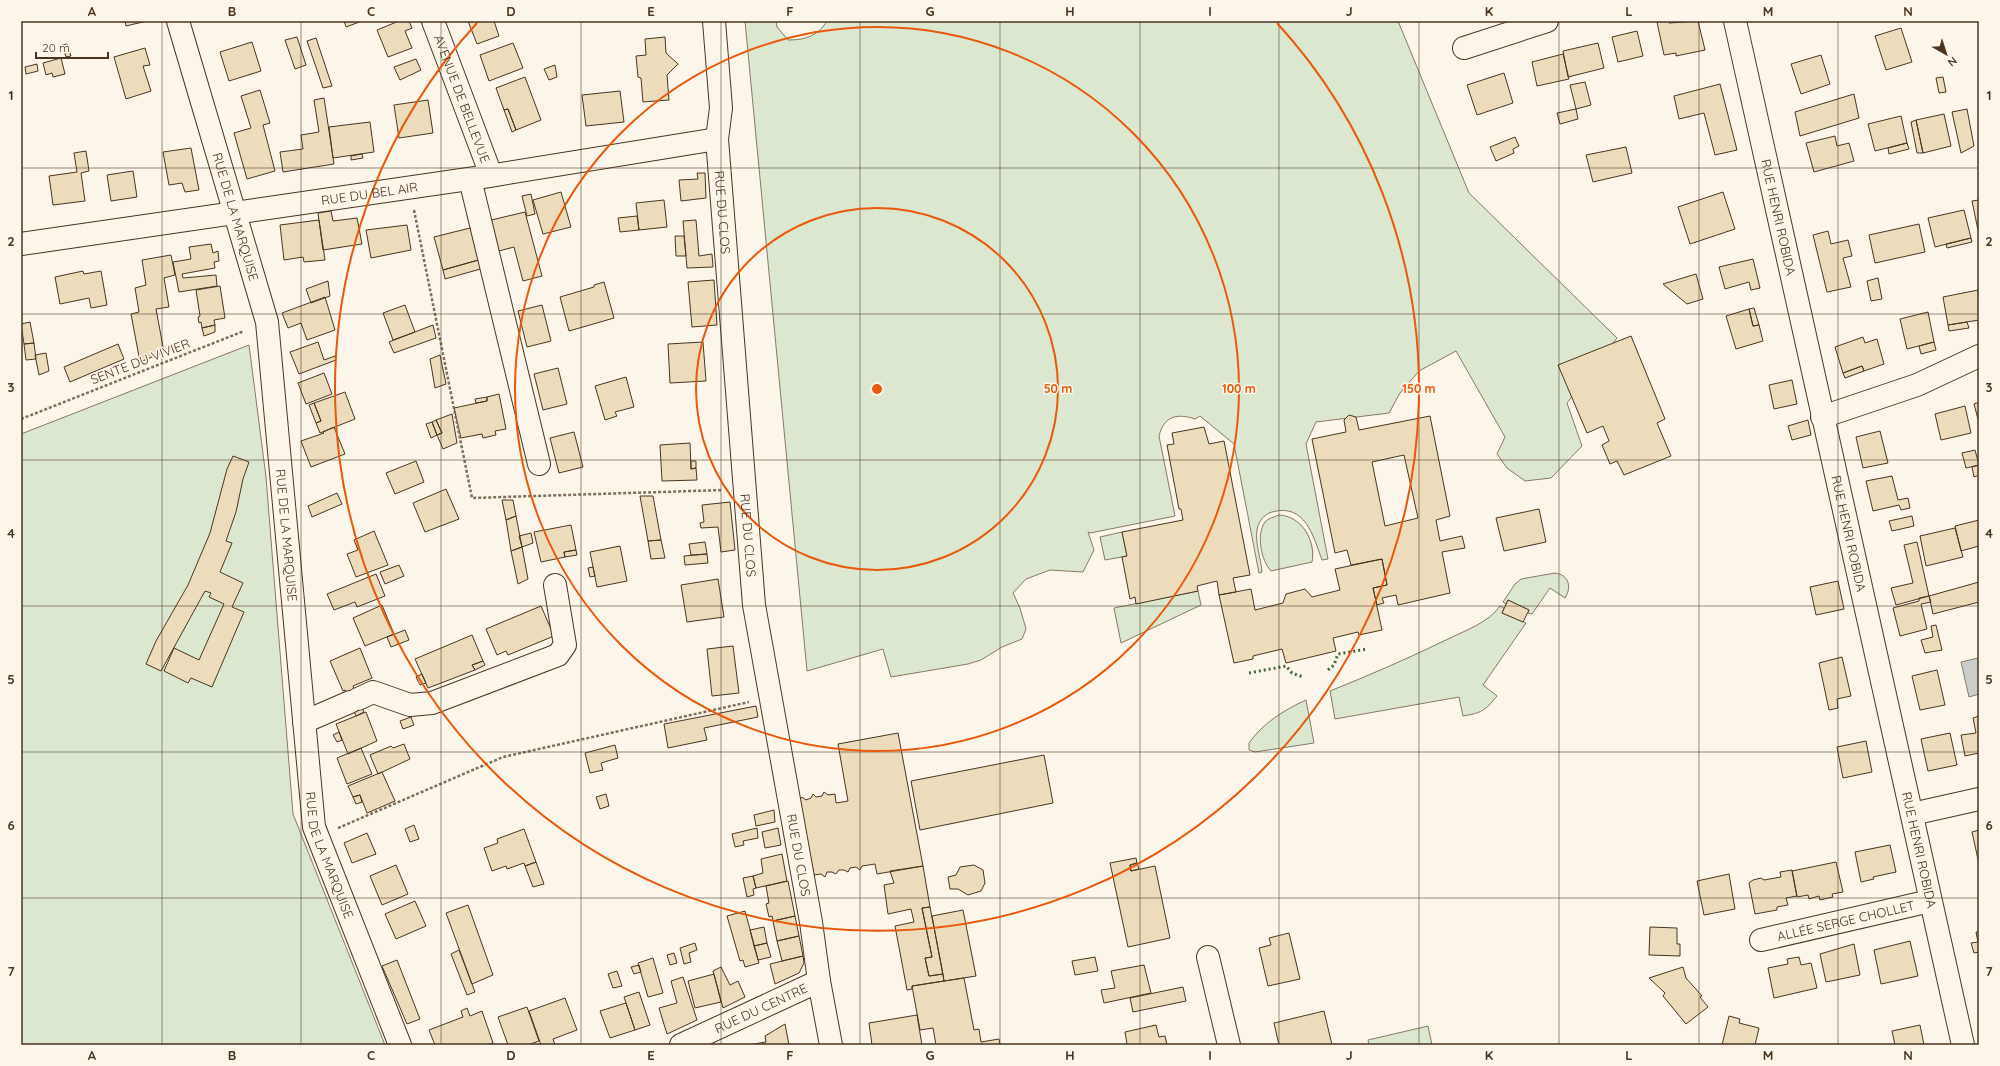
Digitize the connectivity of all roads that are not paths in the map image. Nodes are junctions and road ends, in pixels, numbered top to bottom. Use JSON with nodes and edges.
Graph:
{"nodes":[{"id":1,"x":178,"y":21,"type":"edge"},
{"id":2,"x":433,"y":21,"type":"edge"},
{"id":3,"x":714,"y":21,"type":"edge"},
{"id":4,"x":1547,"y":21,"type":"edge"},
{"id":5,"x":1735,"y":21,"type":"edge"},
{"id":6,"x":1464,"y":48,"type":"dead end"},
{"id":7,"x":718,"y":139,"type":"junction"},
{"id":8,"x":480,"y":178,"type":"junction"},
{"id":9,"x":234,"y":213,"type":"junction"},
{"id":10,"x":21,"y":244,"type":"edge"},
{"id":11,"x":1979,"y":356,"type":"edge"},
{"id":12,"x":1822,"y":417,"type":"junction"},
{"id":13,"x":539,"y":464,"type":"dead end"},
{"id":14,"x":555,"y":585,"type":"dead end"},
{"id":15,"x":304,"y":722,"type":"junction"},
{"id":16,"x":1979,"y":799,"type":"edge"},
{"id":17,"x":1912,"y":814,"type":"junction"},
{"id":18,"x":1930,"y":901,"type":"junction"},
{"id":19,"x":1761,"y":940,"type":"dead end"},
{"id":20,"x":1208,"y":957,"type":"dead end"},
{"id":21,"x":819,"y":981,"type":"junction"},
{"id":22,"x":400,"y":1045,"type":"edge"},
{"id":23,"x":681,"y":1045,"type":"edge"},
{"id":24,"x":831,"y":1045,"type":"edge"},
{"id":25,"x":1229,"y":1045,"type":"edge"},
{"id":26,"x":1963,"y":1045,"type":"edge"}],
"edges":[{"from":1,"to":9,"type":"street","name":"RUE DE LA MARQUISE"},
{"from":2,"to":8,"type":"street","name":"AVENUE DE BELLEVUE"},
{"from":3,"to":7,"type":"street","name":"RUE DU CLOS"},
{"from":4,"to":6,"type":"street"},
{"from":5,"to":12,"type":"street","name":"RUE HENRI ROBIDA"},
{"from":7,"to":8,"type":"street","name":"RUE DU BEL AIR"},
{"from":7,"to":21,"type":"street","name":"RUE DU CLOS"},
{"from":8,"to":9,"type":"street","name":"RUE DU BEL AIR"},
{"from":8,"to":13,"type":"street","name":"AVENUE DE BELLEVUE"},
{"from":9,"to":10,"type":"street","name":"RUE DU BEL AIR"},
{"from":9,"to":15,"type":"street","name":"RUE DE LA MARQUISE"},
{"from":11,"to":12,"type":"street"},
{"from":12,"to":17,"type":"street","name":"RUE HENRI ROBIDA"},
{"from":14,"to":15,"type":"street"},
{"from":15,"to":22,"type":"street","name":"RUE DE LA MARQUISE"},
{"from":16,"to":17,"type":"street"},
{"from":17,"to":18,"type":"street","name":"RUE HENRI ROBIDA"},
{"from":18,"to":19,"type":"street","name":"ALLÉE SERGE CHOLLET"},
{"from":18,"to":26,"type":"street","name":"RUE HENRI ROBIDA"},
{"from":20,"to":25,"type":"street"},
{"from":21,"to":23,"type":"street","name":"RUE DU CENTRE"},
{"from":21,"to":24,"type":"street","name":"RUE DU CLOS"}]}
